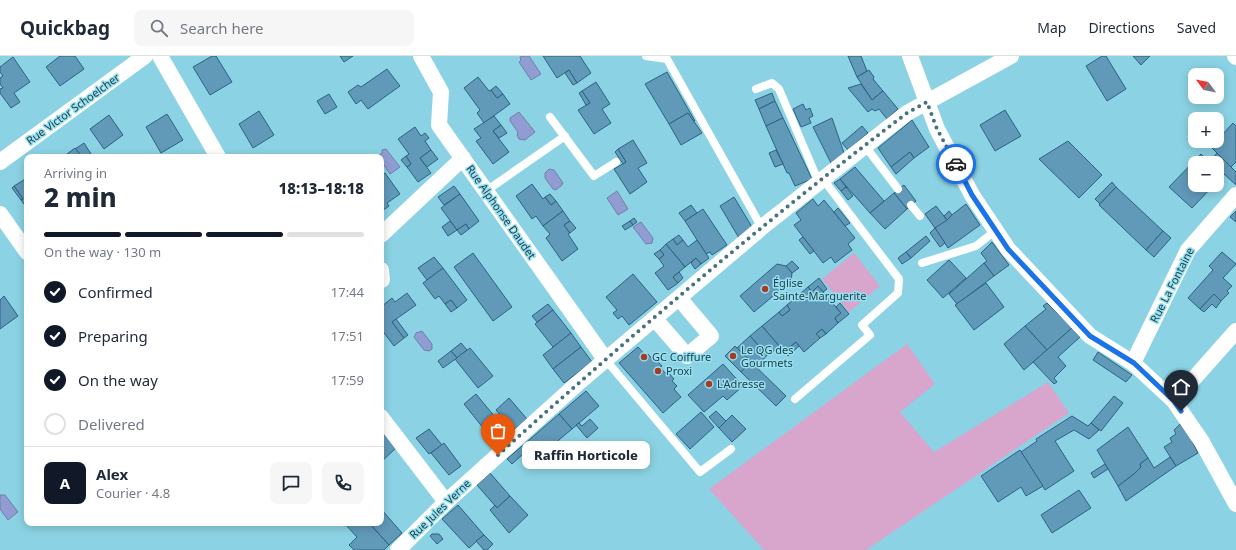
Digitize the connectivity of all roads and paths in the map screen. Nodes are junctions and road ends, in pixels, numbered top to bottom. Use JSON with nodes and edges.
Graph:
{"nodes":[{"id":1,"x":145,"y":56,"type":"edge"},
{"id":2,"x":160,"y":56,"type":"edge"},
{"id":3,"x":421,"y":56,"type":"edge"},
{"id":4,"x":646,"y":56,"type":"edge"},
{"id":5,"x":910,"y":56,"type":"edge"},
{"id":6,"x":1011,"y":56,"type":"edge"},
{"id":7,"x":756,"y":89,"type":"dead end"},
{"id":8,"x":927,"y":102,"type":"junction"},
{"id":9,"x":550,"y":117,"type":"dead end"},
{"id":10,"x":565,"y":136,"type":"junction"},
{"id":11,"x":865,"y":146,"type":"junction"},
{"id":12,"x":216,"y":154,"type":"edge"},
{"id":13,"x":463,"y":158,"type":"junction"},
{"id":14,"x":0,"y":162,"type":"edge"},
{"id":15,"x":616,"y":162,"type":"dead end"},
{"id":16,"x":821,"y":181,"type":"junction"},
{"id":17,"x":898,"y":189,"type":"dead end"},
{"id":18,"x":486,"y":192,"type":"junction"},
{"id":19,"x":1236,"y":196,"type":"edge"},
{"id":20,"x":911,"y":205,"type":"dead end"},
{"id":21,"x":0,"y":214,"type":"edge"},
{"id":22,"x":920,"y":216,"type":"dead end"},
{"id":23,"x":762,"y":228,"type":"junction"},
{"id":24,"x":996,"y":230,"type":"junction"},
{"id":25,"x":384,"y":232,"type":"edge"},
{"id":26,"x":24,"y":248,"type":"edge"},
{"id":27,"x":922,"y":263,"type":"dead end"},
{"id":28,"x":679,"y":298,"type":"junction"},
{"id":29,"x":655,"y":319,"type":"junction"},
{"id":30,"x":1236,"y":331,"type":"edge"},
{"id":31,"x":605,"y":359,"type":"junction"},
{"id":32,"x":1134,"y":363,"type":"junction"},
{"id":33,"x":795,"y":399,"type":"dead end"},
{"id":34,"x":1174,"y":401,"type":"junction"},
{"id":35,"x":384,"y":421,"type":"edge"},
{"id":36,"x":731,"y":449,"type":"dead end"},
{"id":37,"x":446,"y":502,"type":"junction"},
{"id":38,"x":1236,"y":504,"type":"edge"},
{"id":39,"x":398,"y":550,"type":"edge"}],
"edges":[{"from":1,"to":14,"type":"street","name":"Rue Victor Schoelcher"},
{"from":2,"to":12,"type":"street"},
{"from":3,"to":13,"type":"street","name":"Rue Alphonse Daudet"},
{"from":4,"to":23,"type":"lane"},
{"from":5,"to":8,"type":"street"},
{"from":6,"to":8,"type":"street","name":"Rue Jules Verne"},
{"from":7,"to":16,"type":"lane"},
{"from":8,"to":11,"type":"street","name":"Rue Jules Verne"},
{"from":8,"to":24,"type":"street"},
{"from":9,"to":10,"type":"lane"},
{"from":10,"to":15,"type":"lane"},
{"from":10,"to":18,"type":"lane"},
{"from":11,"to":16,"type":"street","name":"Rue Jules Verne"},
{"from":11,"to":17,"type":"lane"},
{"from":13,"to":18,"type":"street","name":"Rue Alphonse Daudet"},
{"from":13,"to":25,"type":"street"},
{"from":16,"to":23,"type":"street","name":"Rue Jules Verne"},
{"from":16,"to":33,"type":"lane"},
{"from":18,"to":31,"type":"street","name":"Rue Alphonse Daudet"},
{"from":19,"to":32,"type":"street","name":"Rue La Fontaine"},
{"from":20,"to":22,"type":"lane"},
{"from":21,"to":26,"type":"street"},
{"from":23,"to":28,"type":"street","name":"Rue Jules Verne"},
{"from":24,"to":27,"type":"lane"},
{"from":24,"to":32,"type":"street"},
{"from":28,"to":29,"type":"street","name":"Rue Jules Verne"},
{"from":28,"to":29,"type":"street"},
{"from":29,"to":31,"type":"street","name":"Rue Jules Verne"},
{"from":30,"to":34,"type":"street"},
{"from":31,"to":36,"type":"lane"},
{"from":31,"to":37,"type":"street","name":"Rue Jules Verne"},
{"from":32,"to":34,"type":"street"},
{"from":34,"to":38,"type":"street"},
{"from":35,"to":37,"type":"street"},
{"from":37,"to":39,"type":"street","name":"Rue Jules Verne"}]}
